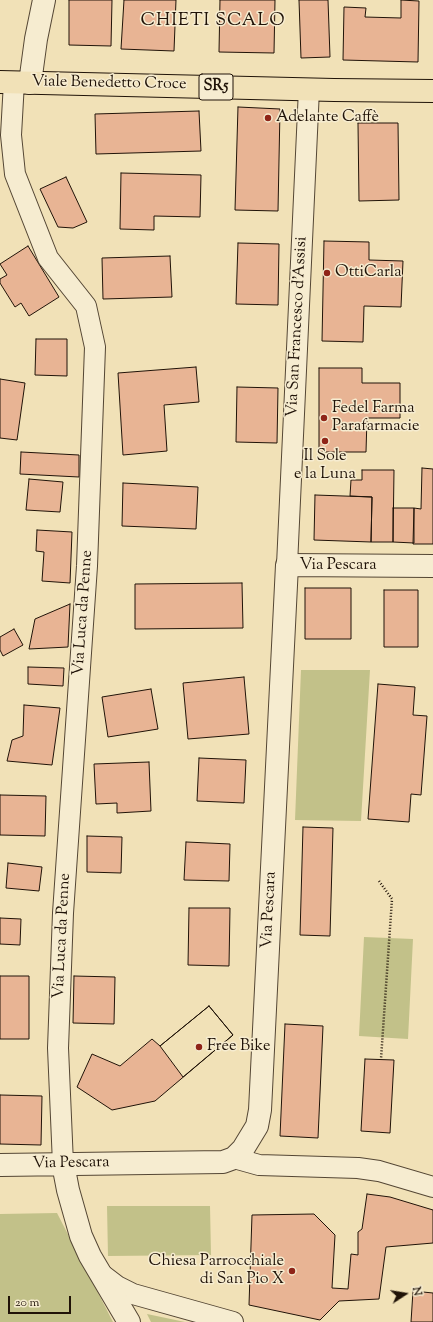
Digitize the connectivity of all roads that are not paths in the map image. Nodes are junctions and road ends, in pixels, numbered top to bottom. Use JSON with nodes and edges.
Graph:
{"nodes":[{"id":1,"x":44,"y":0,"type":"edge"},
{"id":2,"x":15,"y":82,"type":"edge"},
{"id":3,"x":309,"y":89,"type":"junction"},
{"id":4,"x":433,"y":91,"type":"edge"},
{"id":5,"x":287,"y":565,"type":"junction"},
{"id":6,"x":433,"y":566,"type":"edge"},
{"id":7,"x":234,"y":1158,"type":"junction"},
{"id":8,"x":63,"y":1164,"type":"junction"},
{"id":9,"x":0,"y":1165,"type":"edge"},
{"id":10,"x":433,"y":1187,"type":"edge"},
{"id":11,"x":100,"y":1273,"type":"junction"},
{"id":12,"x":129,"y":1322,"type":"edge"},
{"id":13,"x":234,"y":1322,"type":"edge"}],
"edges":[{"from":1,"to":2,"type":"street"},
{"from":2,"to":3,"type":"main road","name":"Viale Benedetto Croce","number":"SR5"},
{"from":2,"to":8,"type":"street","name":"Via Luca da Penne"},
{"from":3,"to":4,"type":"main road","name":"Viale Benedetto Croce","number":"SR5"},
{"from":3,"to":5,"type":"street","name":"Via San Francesco d'Assisi"},
{"from":5,"to":6,"type":"street","name":"Via Pescara"},
{"from":5,"to":7,"type":"street","name":"Via Pescara"},
{"from":7,"to":8,"type":"street","name":"Via Pescara"},
{"from":7,"to":10,"type":"street"},
{"from":8,"to":9,"type":"street","name":"Via Pescara"},
{"from":8,"to":11,"type":"street"},
{"from":11,"to":12,"type":"street"},
{"from":11,"to":13,"type":"street"}]}
